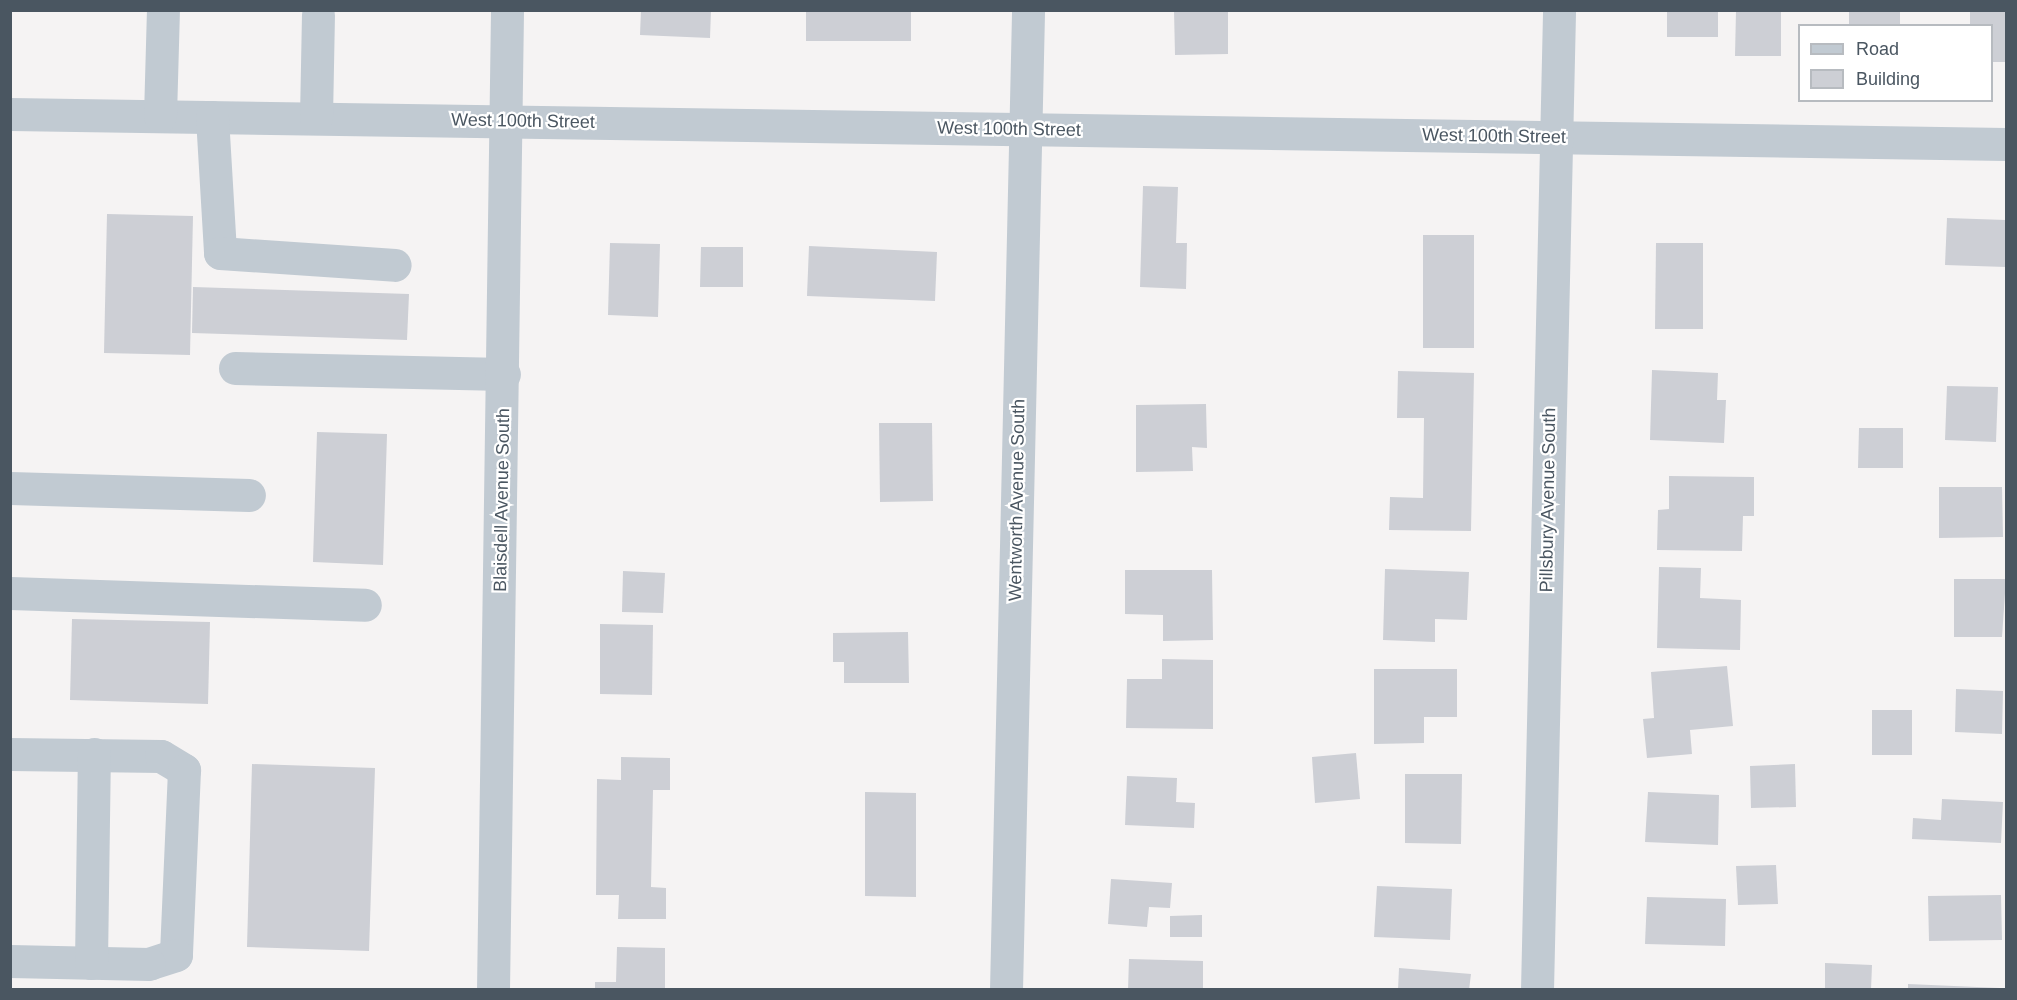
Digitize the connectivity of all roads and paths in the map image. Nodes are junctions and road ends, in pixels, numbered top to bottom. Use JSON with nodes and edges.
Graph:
{"nodes":[{"id":1,"x":163,"y":10,"type":"edge"},
{"id":2,"x":507,"y":10,"type":"edge"},
{"id":3,"x":1028,"y":10,"type":"edge"},
{"id":4,"x":1559,"y":10,"type":"edge"},
{"id":5,"x":318,"y":15,"type":"dead end"},
{"id":6,"x":10,"y":114,"type":"edge"},
{"id":7,"x":160,"y":116,"type":"junction"},
{"id":8,"x":212,"y":117,"type":"junction"},
{"id":9,"x":316,"y":118,"type":"junction"},
{"id":10,"x":507,"y":121,"type":"junction"},
{"id":11,"x":1026,"y":129,"type":"junction"},
{"id":12,"x":1557,"y":136,"type":"junction"},
{"id":13,"x":2007,"y":144,"type":"edge"},
{"id":14,"x":395,"y":265,"type":"dead end"},
{"id":15,"x":235,"y":368,"type":"dead end"},
{"id":16,"x":504,"y":374,"type":"junction"},
{"id":17,"x":10,"y":488,"type":"edge"},
{"id":18,"x":249,"y":495,"type":"dead end"},
{"id":19,"x":10,"y":593,"type":"edge"},
{"id":20,"x":365,"y":605,"type":"dead end"},
{"id":21,"x":10,"y":754,"type":"edge"},
{"id":22,"x":94,"y":754,"type":"junction"},
{"id":23,"x":10,"y":961,"type":"edge"},
{"id":24,"x":91,"y":963,"type":"junction"},
{"id":25,"x":493,"y":990,"type":"edge"},
{"id":26,"x":1006,"y":990,"type":"edge"},
{"id":27,"x":1537,"y":990,"type":"edge"}],
"edges":[{"from":1,"to":7,"type":"street"},
{"from":2,"to":10,"type":"street","name":"Blaisdell Avenue South"},
{"from":3,"to":11,"type":"street","name":"Wentworth Avenue South"},
{"from":4,"to":12,"type":"street","name":"Pillsbury Avenue South"},
{"from":5,"to":9,"type":"street"},
{"from":6,"to":7,"type":"street","name":"West 100th Street"},
{"from":7,"to":8,"type":"street","name":"West 100th Street"},
{"from":8,"to":9,"type":"street","name":"West 100th Street"},
{"from":8,"to":14,"type":"street"},
{"from":9,"to":10,"type":"street","name":"West 100th Street"},
{"from":10,"to":11,"type":"street","name":"West 100th Street"},
{"from":10,"to":16,"type":"street","name":"Blaisdell Avenue South"},
{"from":11,"to":12,"type":"street","name":"West 100th Street"},
{"from":11,"to":26,"type":"street","name":"Wentworth Avenue South"},
{"from":12,"to":13,"type":"street","name":"West 100th Street"},
{"from":12,"to":27,"type":"street","name":"Pillsbury Avenue South"},
{"from":15,"to":16,"type":"street"},
{"from":16,"to":25,"type":"street","name":"Blaisdell Avenue South"},
{"from":17,"to":18,"type":"street"},
{"from":19,"to":20,"type":"street"},
{"from":21,"to":22,"type":"street"},
{"from":22,"to":24,"type":"street"},
{"from":22,"to":24,"type":"street"},
{"from":23,"to":24,"type":"street"}]}
